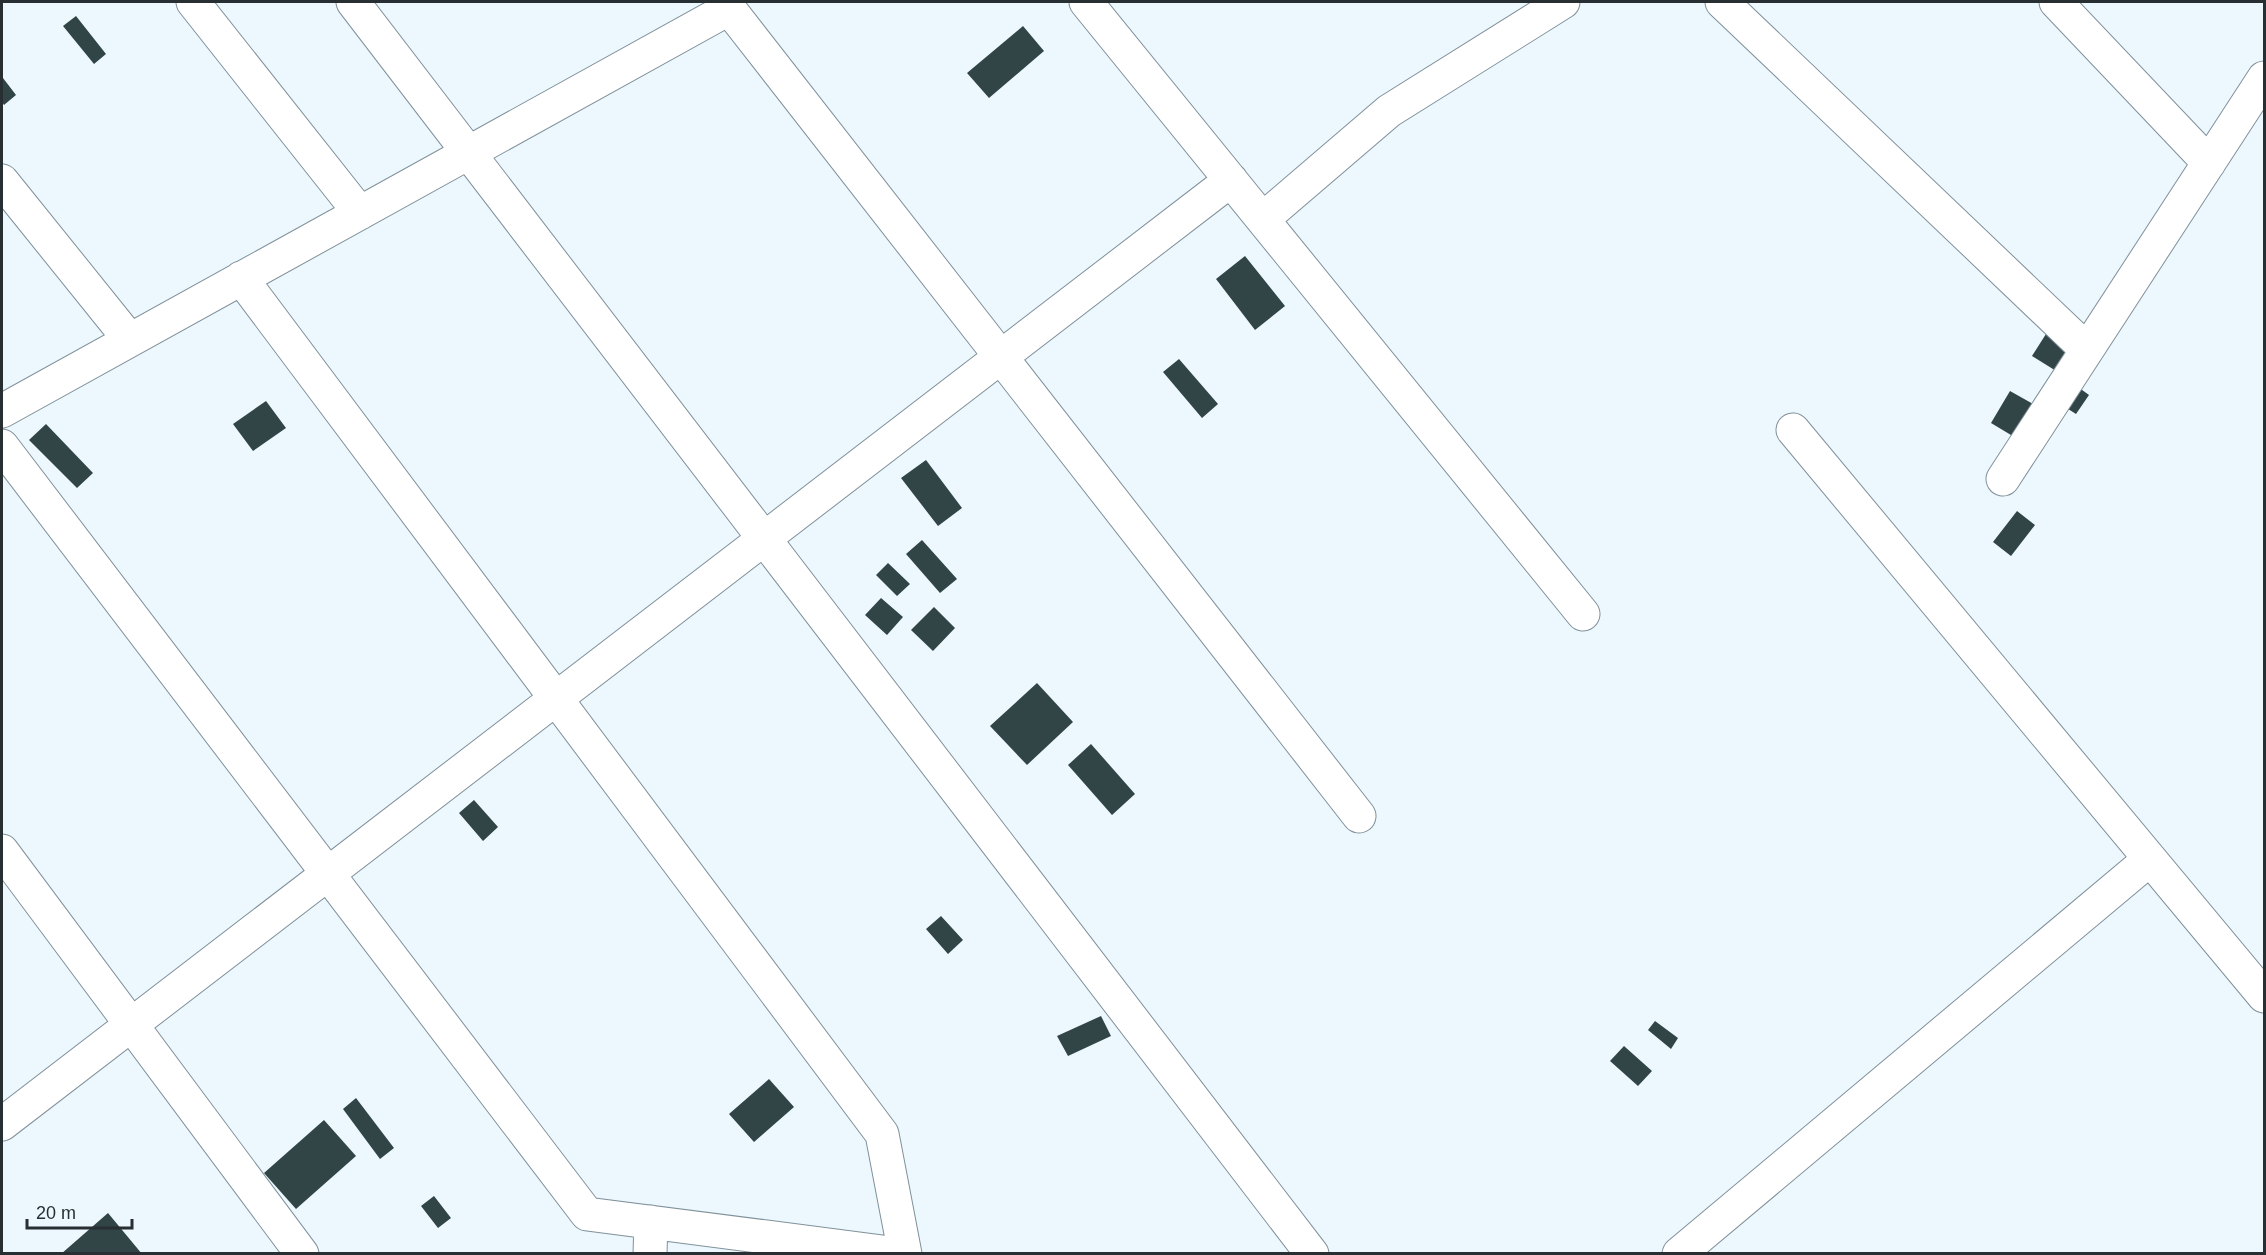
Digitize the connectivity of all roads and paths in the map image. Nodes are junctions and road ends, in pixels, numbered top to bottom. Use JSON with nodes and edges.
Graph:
{"nodes":[{"id":1,"x":194,"y":2,"type":"edge"},
{"id":2,"x":353,"y":2,"type":"edge"},
{"id":3,"x":1086,"y":2,"type":"edge"},
{"id":4,"x":1563,"y":2,"type":"edge"},
{"id":5,"x":1722,"y":2,"type":"edge"},
{"id":6,"x":2056,"y":2,"type":"edge"},
{"id":7,"x":727,"y":5,"type":"edge"},
{"id":8,"x":2265,"y":78,"type":"edge"},
{"id":9,"x":469,"y":152,"type":"junction"},
{"id":10,"x":2209,"y":163,"type":"junction"},
{"id":11,"x":1231,"y":180,"type":"junction"},
{"id":12,"x":2,"y":181,"type":"edge"},
{"id":13,"x":360,"y":213,"type":"junction"},
{"id":14,"x":1263,"y":219,"type":"junction"},
{"id":15,"x":242,"y":278,"type":"junction"},
{"id":16,"x":130,"y":340,"type":"junction"},
{"id":17,"x":2087,"y":350,"type":"junction"},
{"id":18,"x":1001,"y":356,"type":"junction"},
{"id":19,"x":2,"y":411,"type":"edge"},
{"id":20,"x":1793,"y":430,"type":"dead end"},
{"id":21,"x":2,"y":446,"type":"edge"},
{"id":22,"x":2003,"y":479,"type":"dead end"},
{"id":23,"x":764,"y":538,"type":"junction"},
{"id":24,"x":1583,"y":614,"type":"dead end"},
{"id":25,"x":556,"y":698,"type":"junction"},
{"id":26,"x":1359,"y":816,"type":"dead end"},
{"id":27,"x":2,"y":851,"type":"edge"},
{"id":28,"x":2150,"y":859,"type":"junction"},
{"id":29,"x":328,"y":873,"type":"junction"},
{"id":30,"x":2265,"y":996,"type":"edge"},
{"id":31,"x":131,"y":1025,"type":"junction"},
{"id":32,"x":2,"y":1124,"type":"edge"},
{"id":33,"x":650,"y":1238,"type":"edge"},
{"id":34,"x":302,"y":1254,"type":"edge"},
{"id":35,"x":898,"y":1254,"type":"edge"},
{"id":36,"x":905,"y":1254,"type":"edge"},
{"id":37,"x":1312,"y":1254,"type":"edge"},
{"id":38,"x":1678,"y":1254,"type":"edge"}],
"edges":[{"from":1,"to":13,"type":"street"},
{"from":2,"to":9,"type":"street"},
{"from":3,"to":11,"type":"street"},
{"from":4,"to":14,"type":"street"},
{"from":5,"to":17,"type":"street"},
{"from":6,"to":10,"type":"street"},
{"from":7,"to":9,"type":"street"},
{"from":7,"to":18,"type":"street"},
{"from":8,"to":10,"type":"street"},
{"from":9,"to":13,"type":"street"},
{"from":9,"to":23,"type":"street"},
{"from":10,"to":17,"type":"street"},
{"from":11,"to":14,"type":"street"},
{"from":11,"to":18,"type":"street"},
{"from":12,"to":16,"type":"street"},
{"from":13,"to":15,"type":"street"},
{"from":14,"to":24,"type":"street"},
{"from":15,"to":16,"type":"street"},
{"from":15,"to":25,"type":"street"},
{"from":16,"to":19,"type":"street"},
{"from":17,"to":22,"type":"street"},
{"from":18,"to":23,"type":"street"},
{"from":18,"to":26,"type":"street"},
{"from":20,"to":28,"type":"street"},
{"from":21,"to":29,"type":"street"},
{"from":23,"to":25,"type":"street"},
{"from":23,"to":37,"type":"street"},
{"from":25,"to":29,"type":"street"},
{"from":25,"to":36,"type":"street"},
{"from":27,"to":31,"type":"street"},
{"from":28,"to":30,"type":"street"},
{"from":28,"to":38,"type":"street"},
{"from":29,"to":31,"type":"street"},
{"from":29,"to":33,"type":"street"},
{"from":31,"to":32,"type":"street"},
{"from":31,"to":34,"type":"street"},
{"from":33,"to":35,"type":"street"}]}
